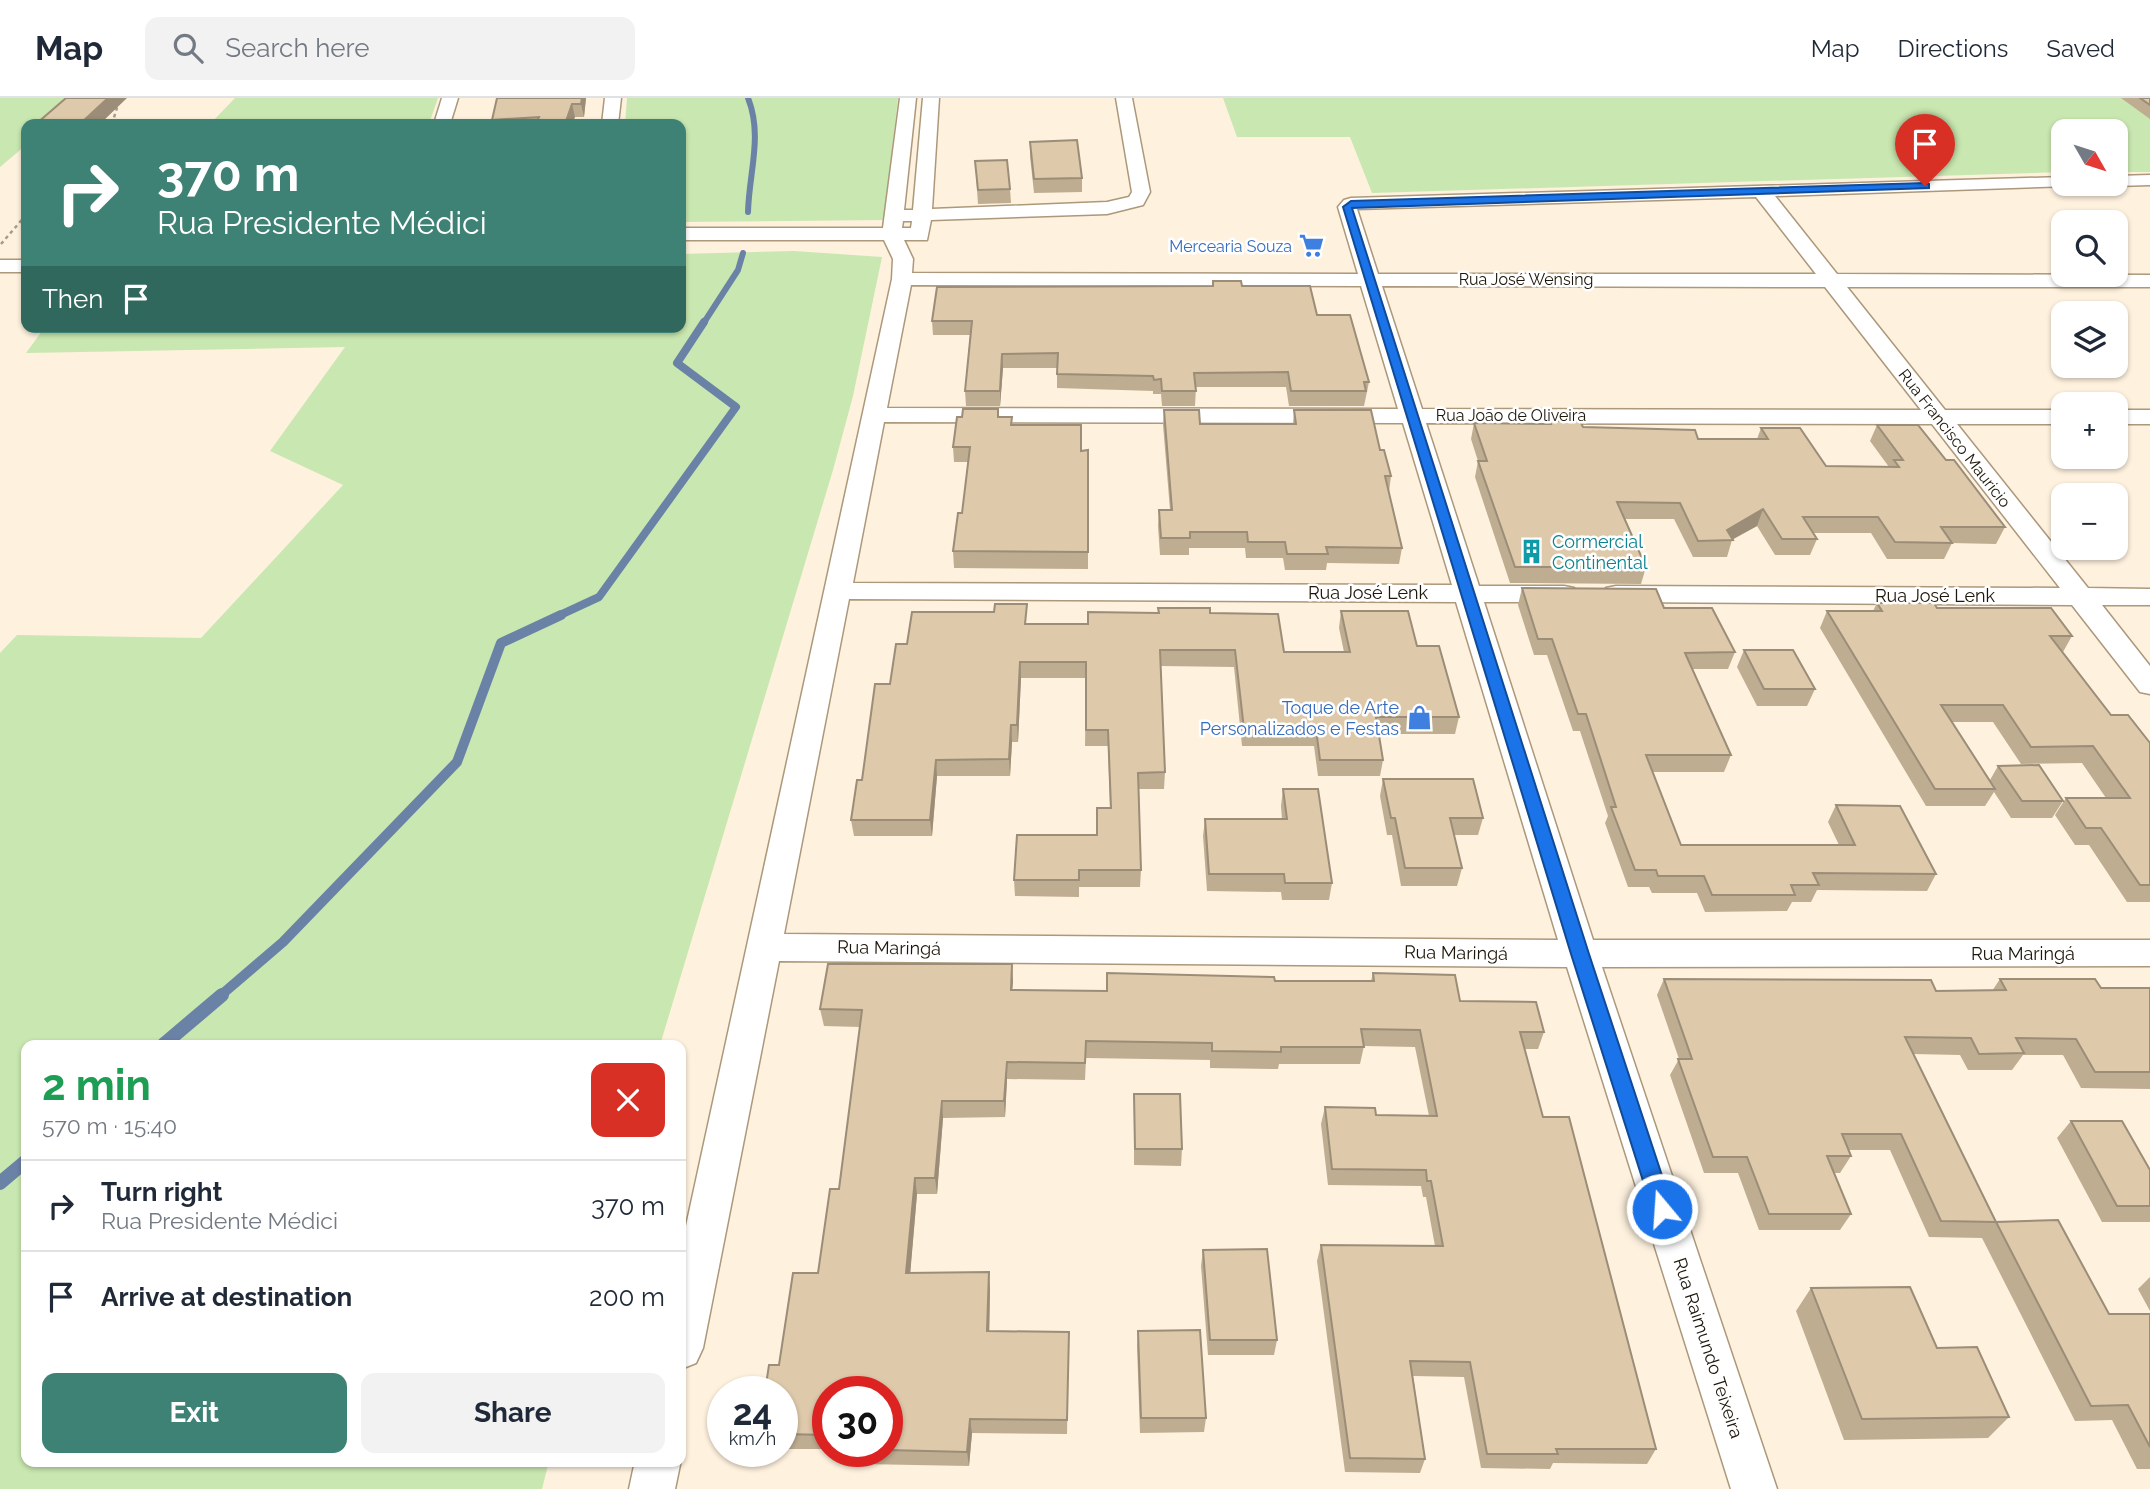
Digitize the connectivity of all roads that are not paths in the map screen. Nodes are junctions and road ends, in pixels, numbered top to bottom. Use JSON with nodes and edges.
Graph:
{"nodes":[{"id":1,"x":450,"y":98,"type":"edge"},
{"id":2,"x":613,"y":98,"type":"edge"},
{"id":3,"x":908,"y":98,"type":"edge"},
{"id":4,"x":931,"y":98,"type":"edge"},
{"id":5,"x":1124,"y":98,"type":"edge"},
{"id":6,"x":444,"y":119,"type":"edge"},
{"id":7,"x":611,"y":119,"type":"edge"},
{"id":8,"x":2150,"y":180,"type":"edge"},
{"id":9,"x":2128,"y":181,"type":"edge"},
{"id":10,"x":2051,"y":182,"type":"edge"},
{"id":11,"x":1760,"y":190,"type":"junction"},
{"id":12,"x":922,"y":225,"type":"junction"},
{"id":13,"x":894,"y":226,"type":"junction"},
{"id":14,"x":686,"y":236,"type":"edge"},
{"id":15,"x":0,"y":266,"type":"edge"},
{"id":16,"x":21,"y":266,"type":"edge"},
{"id":17,"x":903,"y":269,"type":"junction"},
{"id":18,"x":1370,"y":279,"type":"junction"},
{"id":19,"x":1830,"y":279,"type":"junction"},
{"id":20,"x":2150,"y":281,"type":"edge"},
{"id":21,"x":875,"y":415,"type":"junction"},
{"id":22,"x":1411,"y":415,"type":"junction"},
{"id":23,"x":1939,"y":417,"type":"junction"},
{"id":24,"x":2051,"y":417,"type":"edge"},
{"id":25,"x":2128,"y":417,"type":"edge"},
{"id":26,"x":2150,"y":417,"type":"edge"},
{"id":27,"x":837,"y":591,"type":"junction"},
{"id":28,"x":1469,"y":593,"type":"junction"},
{"id":29,"x":2078,"y":596,"type":"junction"},
{"id":30,"x":2150,"y":597,"type":"edge"},
{"id":31,"x":2150,"y":685,"type":"edge"},
{"id":32,"x":762,"y":947,"type":"junction"},
{"id":33,"x":2150,"y":953,"type":"edge"},
{"id":34,"x":1580,"y":954,"type":"junction"},
{"id":35,"x":686,"y":1323,"type":"edge"},
{"id":36,"x":657,"y":1467,"type":"edge"},
{"id":37,"x":652,"y":1489,"type":"edge"},
{"id":38,"x":1754,"y":1489,"type":"edge"}],
"edges":[{"from":1,"to":6,"type":"street"},
{"from":2,"to":7,"type":"street"},
{"from":3,"to":13,"type":"street"},
{"from":4,"to":12,"type":"street"},
{"from":5,"to":12,"type":"street"},
{"from":8,"to":9,"type":"street"},
{"from":10,"to":11,"type":"street"},
{"from":11,"to":18,"type":"street","name":"Rua Raimundo Teixeira"},
{"from":11,"to":19,"type":"street","name":"Rua Francisco Mauricio"},
{"from":12,"to":13,"type":"street"},
{"from":12,"to":17,"type":"street"},
{"from":13,"to":14,"type":"street"},
{"from":13,"to":17,"type":"street"},
{"from":15,"to":16,"type":"street"},
{"from":17,"to":18,"type":"street","name":"Rua José Wensing"},
{"from":17,"to":21,"type":"street"},
{"from":18,"to":19,"type":"street","name":"Rua José Wensing"},
{"from":18,"to":22,"type":"street","name":"Rua Raimundo Teixeira"},
{"from":19,"to":20,"type":"street","name":"Rua José Wensing"},
{"from":19,"to":23,"type":"street","name":"Rua Francisco Mauricio"},
{"from":21,"to":22,"type":"street","name":"Rua João de Oliveira"},
{"from":21,"to":27,"type":"street"},
{"from":22,"to":23,"type":"street","name":"Rua João de Oliveira"},
{"from":22,"to":28,"type":"street","name":"Rua Raimundo Teixeira"},
{"from":23,"to":24,"type":"street","name":"Rua João de Oliveira"},
{"from":23,"to":29,"type":"street","name":"Rua Francisco Mauricio"},
{"from":25,"to":26,"type":"street"},
{"from":27,"to":28,"type":"street","name":"Rua José Lenk"},
{"from":27,"to":32,"type":"street"},
{"from":28,"to":29,"type":"street","name":"Rua José Lenk"},
{"from":28,"to":34,"type":"street","name":"Rua Raimundo Teixeira"},
{"from":29,"to":30,"type":"street","name":"Rua José Lenk"},
{"from":29,"to":31,"type":"street","name":"Rua Francisco Mauricio"},
{"from":32,"to":34,"type":"street","name":"Rua Maringá"},
{"from":32,"to":35,"type":"street"},
{"from":33,"to":34,"type":"street","name":"Rua Maringá"},
{"from":34,"to":38,"type":"street","name":"Rua Raimundo Teixeira"},
{"from":36,"to":37,"type":"street"}]}
